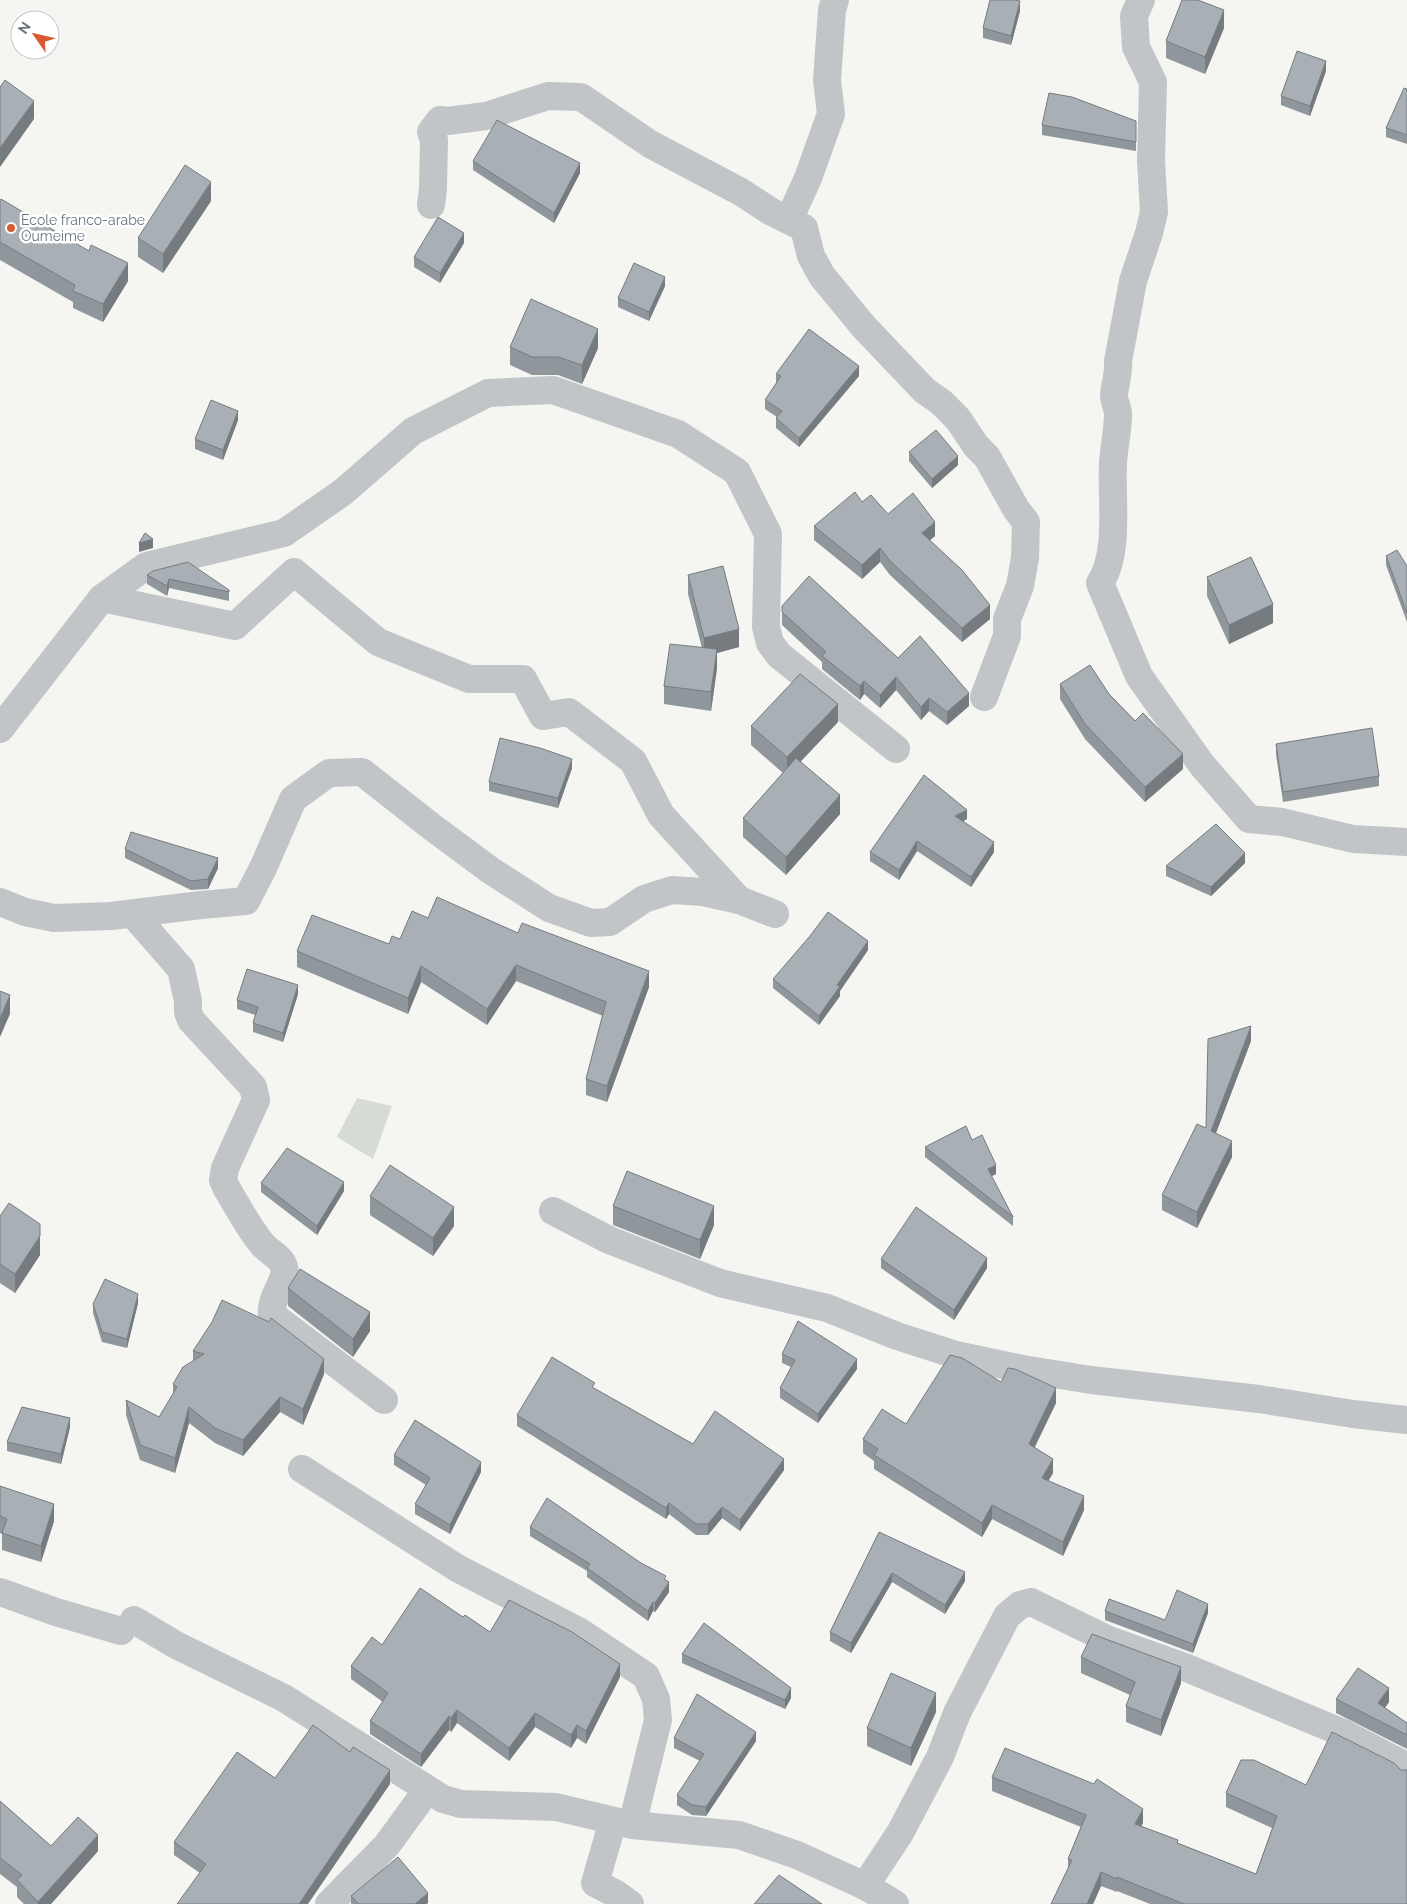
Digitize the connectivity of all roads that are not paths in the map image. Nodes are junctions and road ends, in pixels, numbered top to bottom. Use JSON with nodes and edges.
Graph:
{"nodes":[{"id":1,"x":835,"y":0,"type":"edge"},
{"id":2,"x":1141,"y":0,"type":"edge"},
{"id":3,"x":431,"y":205,"type":"dead end"},
{"id":4,"x":789,"y":220,"type":"junction"},
{"id":5,"x":102,"y":598,"type":"junction"},
{"id":6,"x":984,"y":697,"type":"dead end"},
{"id":7,"x":0,"y":729,"type":"edge"},
{"id":8,"x":896,"y":750,"type":"dead end"},
{"id":9,"x":1407,"y":842,"type":"edge"},
{"id":10,"x":739,"y":900,"type":"junction"},
{"id":11,"x":0,"y":902,"type":"edge"},
{"id":12,"x":133,"y":914,"type":"junction"},
{"id":13,"x":775,"y":914,"type":"dead end"},
{"id":14,"x":553,"y":1211,"type":"dead end"},
{"id":15,"x":384,"y":1400,"type":"dead end"},
{"id":16,"x":1407,"y":1420,"type":"edge"},
{"id":17,"x":302,"y":1469,"type":"dead end"},
{"id":18,"x":0,"y":1592,"type":"edge"},
{"id":19,"x":1407,"y":1769,"type":"edge"},
{"id":20,"x":427,"y":1790,"type":"junction"},
{"id":21,"x":623,"y":1823,"type":"junction"},
{"id":22,"x":865,"y":1886,"type":"junction"},
{"id":23,"x":593,"y":1894,"type":"edge"},
{"id":24,"x":329,"y":1904,"type":"edge"},
{"id":25,"x":630,"y":1904,"type":"edge"},
{"id":26,"x":894,"y":1904,"type":"edge"}],
"edges":[{"from":1,"to":4,"type":"street"},
{"from":2,"to":9,"type":"street"},
{"from":3,"to":4,"type":"street"},
{"from":4,"to":6,"type":"street"},
{"from":5,"to":7,"type":"street"},
{"from":5,"to":8,"type":"street"},
{"from":5,"to":10,"type":"street"},
{"from":10,"to":12,"type":"street"},
{"from":10,"to":13,"type":"street"},
{"from":11,"to":12,"type":"street"},
{"from":12,"to":15,"type":"street"},
{"from":14,"to":16,"type":"street"},
{"from":17,"to":21,"type":"street"},
{"from":18,"to":20,"type":"street"},
{"from":19,"to":22,"type":"street"},
{"from":20,"to":21,"type":"street"},
{"from":20,"to":24,"type":"street"},
{"from":21,"to":22,"type":"street"},
{"from":21,"to":23,"type":"street"},
{"from":22,"to":26,"type":"street"},
{"from":23,"to":25,"type":"street"}]}
